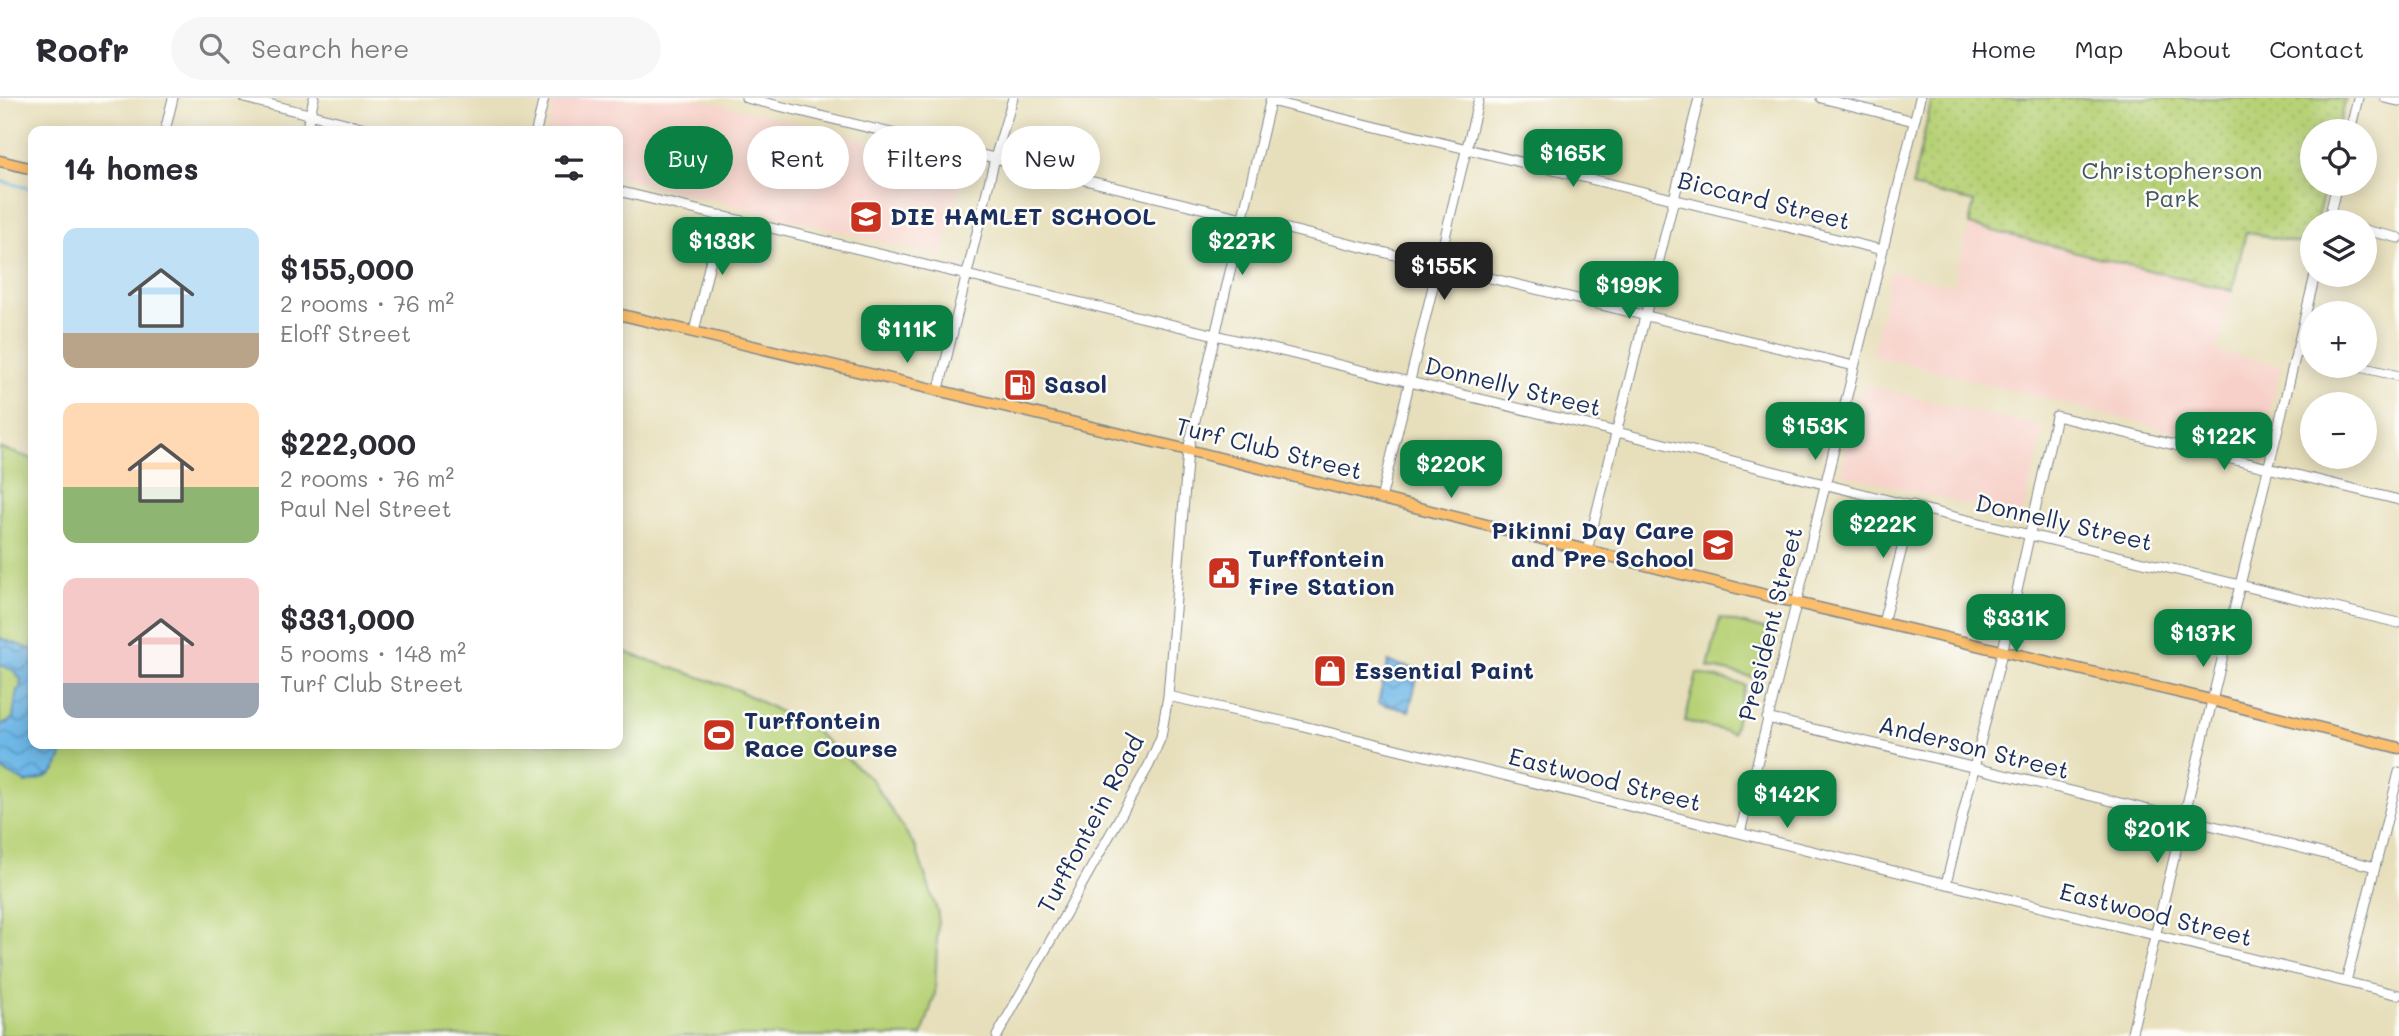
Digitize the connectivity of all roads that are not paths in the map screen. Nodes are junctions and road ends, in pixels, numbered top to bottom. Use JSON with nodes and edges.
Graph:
{"nodes":[{"id":1,"x":173,"y":98,"type":"edge"},
{"id":2,"x":244,"y":98,"type":"edge"},
{"id":3,"x":314,"y":98,"type":"edge"},
{"id":4,"x":544,"y":98,"type":"edge"},
{"id":5,"x":749,"y":98,"type":"edge"},
{"id":6,"x":1013,"y":98,"type":"edge"},
{"id":7,"x":1479,"y":98,"type":"edge"},
{"id":8,"x":1699,"y":98,"type":"edge"},
{"id":9,"x":1821,"y":98,"type":"edge"},
{"id":10,"x":1920,"y":98,"type":"edge"},
{"id":11,"x":2358,"y":98,"type":"edge"},
{"id":12,"x":2385,"y":98,"type":"edge"},
{"id":13,"x":1270,"y":100,"type":"edge"},
{"id":14,"x":2399,"y":101,"type":"edge"},
{"id":15,"x":310,"y":114,"type":"junction"},
{"id":16,"x":2353,"y":119,"type":"edge"},
{"id":17,"x":1914,"y":121,"type":"junction"},
{"id":18,"x":166,"y":126,"type":"edge"},
{"id":19,"x":307,"y":126,"type":"edge"},
{"id":20,"x":357,"y":126,"type":"edge"},
{"id":21,"x":537,"y":126,"type":"edge"},
{"id":22,"x":1466,"y":149,"type":"junction"},
{"id":23,"x":995,"y":158,"type":"junction"},
{"id":24,"x":0,"y":162,"type":"edge"},
{"id":25,"x":28,"y":169,"type":"edge"},
{"id":26,"x":623,"y":192,"type":"edge"},
{"id":27,"x":1674,"y":199,"type":"junction"},
{"id":28,"x":721,"y":215,"type":"junction"},
{"id":29,"x":1241,"y":218,"type":"junction"},
{"id":30,"x":2377,"y":233,"type":"edge"},
{"id":31,"x":2399,"y":238,"type":"edge"},
{"id":32,"x":1882,"y":250,"type":"junction"},
{"id":33,"x":1438,"y":265,"type":"junction"},
{"id":34,"x":968,"y":275,"type":"junction"},
{"id":35,"x":2312,"y":287,"type":"edge"},
{"id":36,"x":623,"y":315,"type":"edge"},
{"id":37,"x":1645,"y":316,"type":"junction"},
{"id":38,"x":694,"y":332,"type":"junction"},
{"id":39,"x":1214,"y":334,"type":"junction"},
{"id":40,"x":2296,"y":351,"type":"junction"},
{"id":41,"x":2300,"y":352,"type":"edge"},
{"id":42,"x":1854,"y":366,"type":"junction"},
{"id":43,"x":2377,"y":371,"type":"edge"},
{"id":44,"x":2399,"y":376,"type":"edge"},
{"id":45,"x":1409,"y":382,"type":"junction"},
{"id":46,"x":939,"y":389,"type":"junction"},
{"id":47,"x":1617,"y":432,"type":"junction"},
{"id":48,"x":1188,"y":450,"type":"junction"},
{"id":49,"x":2268,"y":468,"type":"junction"},
{"id":50,"x":1826,"y":484,"type":"junction"},
{"id":51,"x":1381,"y":499,"type":"junction"},
{"id":52,"x":2399,"y":500,"type":"edge"},
{"id":53,"x":1913,"y":505,"type":"junction"},
{"id":54,"x":2029,"y":535,"type":"junction"},
{"id":55,"x":1587,"y":551,"type":"junction"},
{"id":56,"x":2239,"y":584,"type":"junction"},
{"id":57,"x":1797,"y":603,"type":"junction"},
{"id":58,"x":1883,"y":623,"type":"junction"},
{"id":59,"x":2399,"y":623,"type":"edge"},
{"id":60,"x":2002,"y":652,"type":"junction"},
{"id":61,"x":1168,"y":696,"type":"junction"},
{"id":62,"x":2211,"y":700,"type":"junction"},
{"id":63,"x":1767,"y":718,"type":"junction"},
{"id":64,"x":2399,"y":748,"type":"edge"},
{"id":65,"x":1974,"y":767,"type":"junction"},
{"id":66,"x":2399,"y":772,"type":"edge"},
{"id":67,"x":2184,"y":818,"type":"junction"},
{"id":68,"x":1740,"y":833,"type":"junction"},
{"id":69,"x":2375,"y":867,"type":"junction"},
{"id":70,"x":1946,"y":884,"type":"junction"},
{"id":71,"x":2156,"y":935,"type":"junction"},
{"id":72,"x":2347,"y":982,"type":"junction"},
{"id":73,"x":2399,"y":995,"type":"edge"},
{"id":74,"x":997,"y":1036,"type":"edge"},
{"id":75,"x":2131,"y":1036,"type":"edge"}],
"edges":[{"from":1,"to":18,"type":"street"},
{"from":2,"to":15,"type":"street"},
{"from":3,"to":15,"type":"street"},
{"from":4,"to":21,"type":"street"},
{"from":5,"to":23,"type":"street"},
{"from":6,"to":23,"type":"street"},
{"from":7,"to":22,"type":"street"},
{"from":8,"to":27,"type":"street"},
{"from":9,"to":17,"type":"street"},
{"from":10,"to":17,"type":"street","name":"President Street"},
{"from":11,"to":16,"type":"street"},
{"from":12,"to":14,"type":"street"},
{"from":13,"to":22,"type":"street","name":"Biccard Street"},
{"from":13,"to":29,"type":"street","name":"Turffontein Road"},
{"from":15,"to":19,"type":"street"},
{"from":15,"to":20,"type":"street"},
{"from":17,"to":32,"type":"street","name":"President Street"},
{"from":22,"to":27,"type":"street","name":"Biccard Street"},
{"from":22,"to":33,"type":"street"},
{"from":23,"to":29,"type":"street"},
{"from":23,"to":34,"type":"street"},
{"from":24,"to":25,"type":"main road"},
{"from":26,"to":28,"type":"street","name":"Donnelly Street"},
{"from":27,"to":32,"type":"street","name":"Biccard Street"},
{"from":27,"to":37,"type":"street"},
{"from":28,"to":34,"type":"street","name":"Donnelly Street"},
{"from":28,"to":38,"type":"street"},
{"from":29,"to":33,"type":"street"},
{"from":29,"to":39,"type":"street","name":"Turffontein Road"},
{"from":30,"to":31,"type":"street"},
{"from":32,"to":42,"type":"street","name":"President Street"},
{"from":33,"to":37,"type":"street"},
{"from":33,"to":45,"type":"street"},
{"from":34,"to":39,"type":"street","name":"Donnelly Street"},
{"from":34,"to":46,"type":"street"},
{"from":35,"to":40,"type":"street"},
{"from":36,"to":38,"type":"main road","name":"Turf Club Street"},
{"from":37,"to":42,"type":"street"},
{"from":37,"to":47,"type":"street"},
{"from":38,"to":46,"type":"main road","name":"Turf Club Street"},
{"from":39,"to":45,"type":"street","name":"Donnelly Street"},
{"from":39,"to":48,"type":"street","name":"Turffontein Road"},
{"from":40,"to":41,"type":"street"},
{"from":40,"to":49,"type":"street"},
{"from":42,"to":50,"type":"street","name":"President Street"},
{"from":43,"to":44,"type":"street"},
{"from":45,"to":47,"type":"street","name":"Donnelly Street"},
{"from":45,"to":51,"type":"street"},
{"from":46,"to":48,"type":"main road","name":"Turf Club Street"},
{"from":47,"to":50,"type":"street","name":"Donnelly Street"},
{"from":47,"to":55,"type":"street"},
{"from":48,"to":51,"type":"main road","name":"Turf Club Street"},
{"from":48,"to":61,"type":"street","name":"Turffontein Road"},
{"from":49,"to":52,"type":"street"},
{"from":49,"to":54,"type":"street"},
{"from":49,"to":56,"type":"street"},
{"from":50,"to":53,"type":"street","name":"Donnelly Street"},
{"from":50,"to":57,"type":"street","name":"President Street"},
{"from":51,"to":55,"type":"main road","name":"Turf Club Street"},
{"from":53,"to":54,"type":"street","name":"Donnelly Street"},
{"from":53,"to":58,"type":"street"},
{"from":54,"to":56,"type":"street","name":"Donnelly Street"},
{"from":54,"to":60,"type":"street"},
{"from":55,"to":57,"type":"main road","name":"Turf Club Street"},
{"from":56,"to":59,"type":"street","name":"Donnelly Street"},
{"from":56,"to":62,"type":"street"},
{"from":57,"to":58,"type":"main road","name":"Turf Club Street"},
{"from":57,"to":63,"type":"street","name":"President Street"},
{"from":58,"to":60,"type":"main road","name":"Turf Club Street"},
{"from":60,"to":62,"type":"main road","name":"Turf Club Street"},
{"from":60,"to":65,"type":"street"},
{"from":61,"to":68,"type":"street","name":"Eastwood Street"},
{"from":61,"to":74,"type":"street","name":"Turffontein Road"},
{"from":62,"to":64,"type":"main road","name":"Turf Club Street"},
{"from":62,"to":67,"type":"street"},
{"from":63,"to":65,"type":"street","name":"Anderson Street"},
{"from":63,"to":68,"type":"street","name":"President Street"},
{"from":65,"to":67,"type":"street","name":"Anderson Street"},
{"from":65,"to":70,"type":"street"},
{"from":66,"to":69,"type":"street"},
{"from":67,"to":69,"type":"street","name":"Anderson Street"},
{"from":67,"to":71,"type":"street"},
{"from":68,"to":70,"type":"street","name":"Eastwood Street"},
{"from":69,"to":72,"type":"street"},
{"from":70,"to":71,"type":"street","name":"Eastwood Street"},
{"from":71,"to":72,"type":"street","name":"Eastwood Street"},
{"from":71,"to":75,"type":"street"},
{"from":72,"to":73,"type":"street","name":"Eastwood Street"}]}
